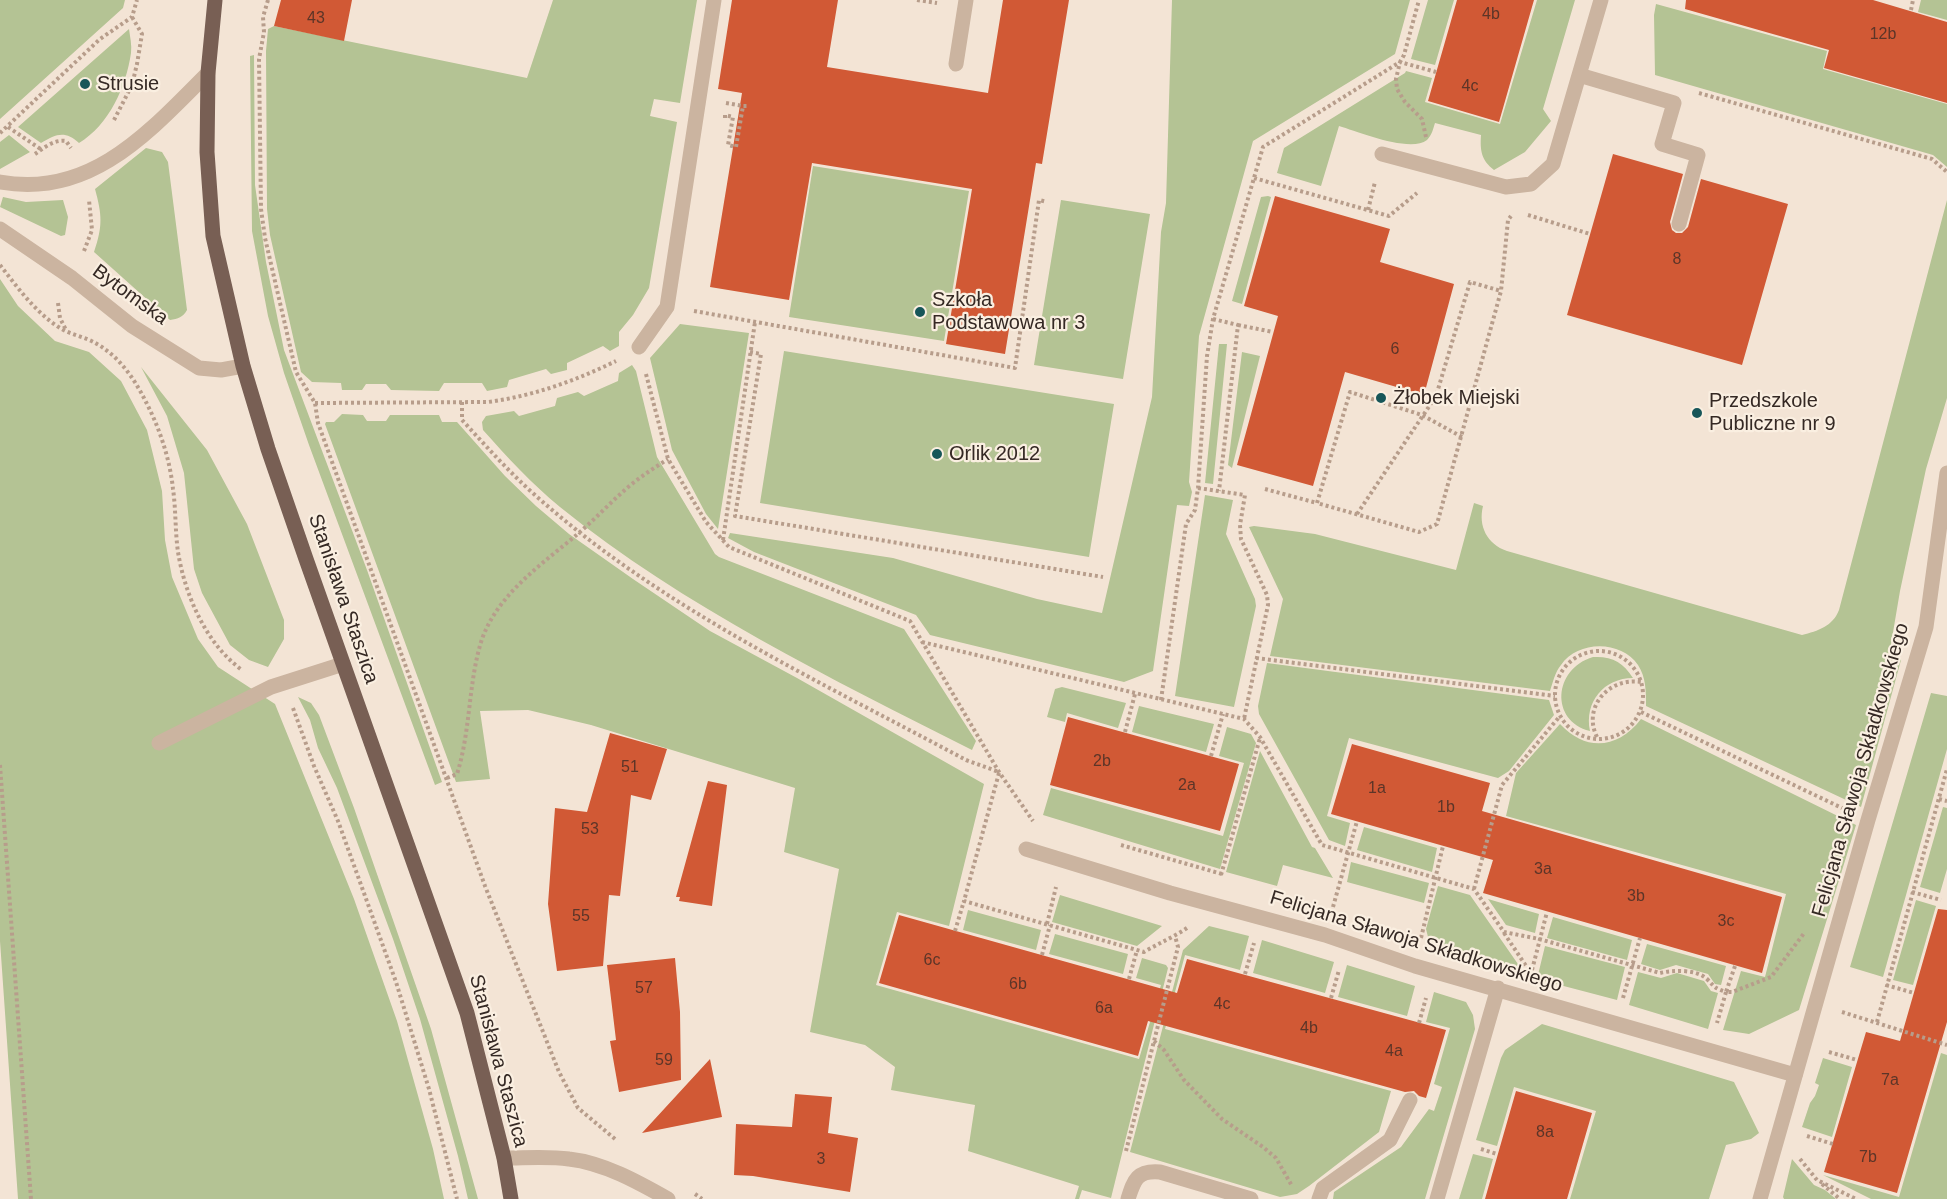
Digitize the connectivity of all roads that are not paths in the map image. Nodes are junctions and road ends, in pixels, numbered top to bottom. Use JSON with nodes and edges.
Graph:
{"nodes":[{"id":1,"x":215,"y":0,"type":"edge"},
{"id":2,"x":714,"y":0,"type":"edge"},
{"id":3,"x":966,"y":0,"type":"edge"},
{"id":4,"x":1601,"y":0,"type":"edge"},
{"id":5,"x":956,"y":64,"type":"dead end"},
{"id":6,"x":208,"y":73,"type":"junction"},
{"id":7,"x":1579,"y":75,"type":"junction"},
{"id":8,"x":1382,"y":154,"type":"dead end"},
{"id":9,"x":0,"y":182,"type":"edge"},
{"id":10,"x":1679,"y":224,"type":"dead end"},
{"id":11,"x":0,"y":230,"type":"edge"},
{"id":12,"x":639,"y":347,"type":"road end"},
{"id":13,"x":243,"y":366,"type":"junction"},
{"id":14,"x":1947,"y":473,"type":"edge"},
{"id":15,"x":343,"y":664,"type":"junction"},
{"id":16,"x":159,"y":743,"type":"dead end"},
{"id":17,"x":1026,"y":849,"type":"dead end"},
{"id":18,"x":1498,"y":988,"type":"junction"},
{"id":19,"x":1795,"y":1075,"type":"junction"},
{"id":20,"x":1410,"y":1100,"type":"dead end"},
{"id":21,"x":504,"y":1158,"type":"junction"},
{"id":22,"x":511,"y":1199,"type":"edge"},
{"id":23,"x":668,"y":1199,"type":"edge"},
{"id":24,"x":1128,"y":1199,"type":"edge"},
{"id":25,"x":1251,"y":1199,"type":"edge"},
{"id":26,"x":1319,"y":1199,"type":"edge"},
{"id":27,"x":1437,"y":1199,"type":"edge"},
{"id":28,"x":1760,"y":1199,"type":"edge"}],
"edges":[{"from":1,"to":6,"type":"main road","name":"Stanisława Staszica"},
{"from":2,"to":12,"type":"street"},
{"from":3,"to":5,"type":"street"},
{"from":4,"to":7,"type":"street"},
{"from":6,"to":9,"type":"street"},
{"from":6,"to":13,"type":"main road","name":"Stanisława Staszica"},
{"from":7,"to":8,"type":"street"},
{"from":7,"to":10,"type":"street"},
{"from":11,"to":13,"type":"street","name":"Bytomska"},
{"from":13,"to":15,"type":"main road","name":"Stanisława Staszica"},
{"from":14,"to":19,"type":"street","name":"Felicjana Sławoja Składkowskiego"},
{"from":15,"to":16,"type":"street"},
{"from":15,"to":21,"type":"main road","name":"Stanisława Staszica"},
{"from":17,"to":18,"type":"street","name":"Felicjana Sławoja Składkowskiego"},
{"from":18,"to":19,"type":"street","name":"Felicjana Sławoja Składkowskiego"},
{"from":18,"to":27,"type":"street"},
{"from":19,"to":28,"type":"street","name":"Felicjana Sławoja Składkowskiego"},
{"from":20,"to":26,"type":"street"},
{"from":21,"to":22,"type":"main road","name":"Stanisława Staszica"},
{"from":21,"to":23,"type":"street"},
{"from":24,"to":25,"type":"street"}]}
